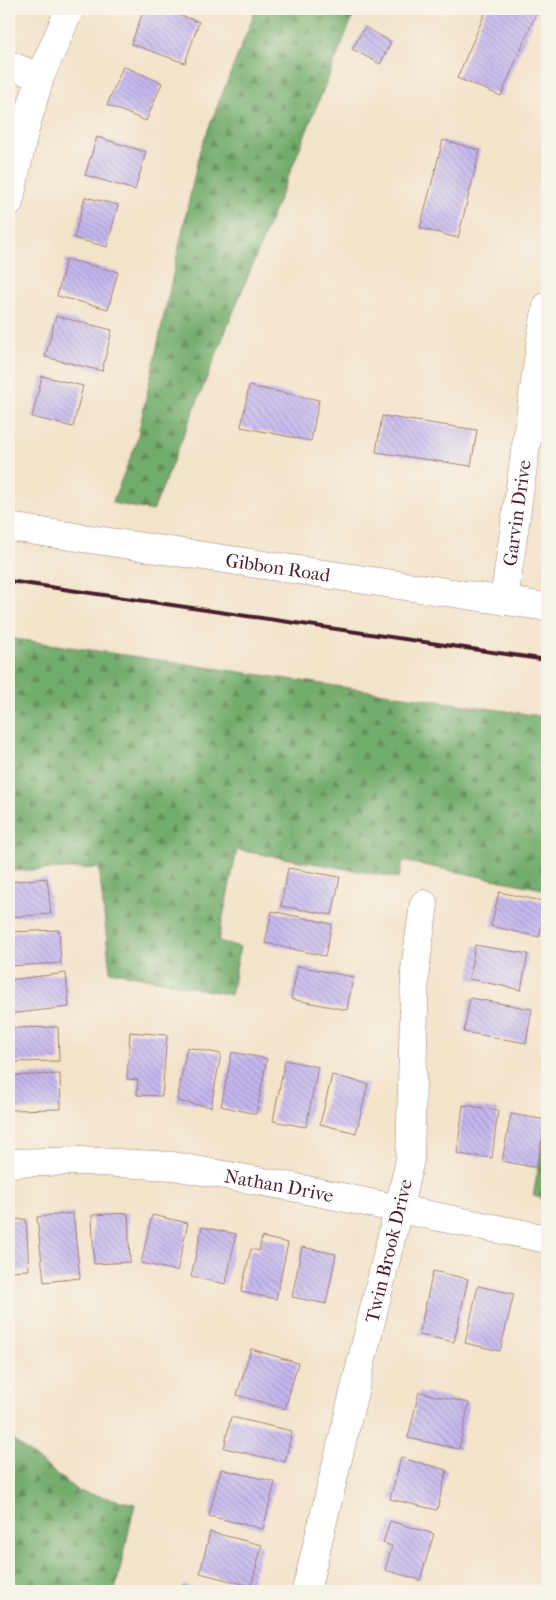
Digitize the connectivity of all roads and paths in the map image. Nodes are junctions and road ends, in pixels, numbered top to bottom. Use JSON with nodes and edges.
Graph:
{"nodes":[{"id":1,"x":70,"y":9,"type":"edge"},
{"id":2,"x":9,"y":66,"type":"edge"},
{"id":3,"x":40,"y":77,"type":"junction"},
{"id":4,"x":9,"y":203,"type":"edge"},
{"id":5,"x":547,"y":306,"type":"edge"},
{"id":6,"x":9,"y":527,"type":"edge"},
{"id":7,"x":504,"y":600,"type":"junction"},
{"id":8,"x":547,"y":607,"type":"edge"},
{"id":9,"x":424,"y":904,"type":"dead end"},
{"id":10,"x":9,"y":1163,"type":"edge"},
{"id":11,"x":397,"y":1209,"type":"junction"},
{"id":12,"x":547,"y":1239,"type":"edge"},
{"id":13,"x":306,"y":1591,"type":"edge"}],
"edges":[{"from":1,"to":3,"type":"street"},
{"from":2,"to":3,"type":"street"},
{"from":3,"to":4,"type":"street"},
{"from":5,"to":7,"type":"street","name":"Garvin Drive"},
{"from":6,"to":7,"type":"street","name":"Gibbon Road"},
{"from":7,"to":8,"type":"street","name":"Gibbon Road"},
{"from":9,"to":11,"type":"street","name":"Twin Brook Drive"},
{"from":10,"to":11,"type":"street","name":"Nathan Drive"},
{"from":11,"to":12,"type":"street","name":"Nathan Drive"},
{"from":11,"to":13,"type":"street","name":"Twin Brook Drive"}]}
